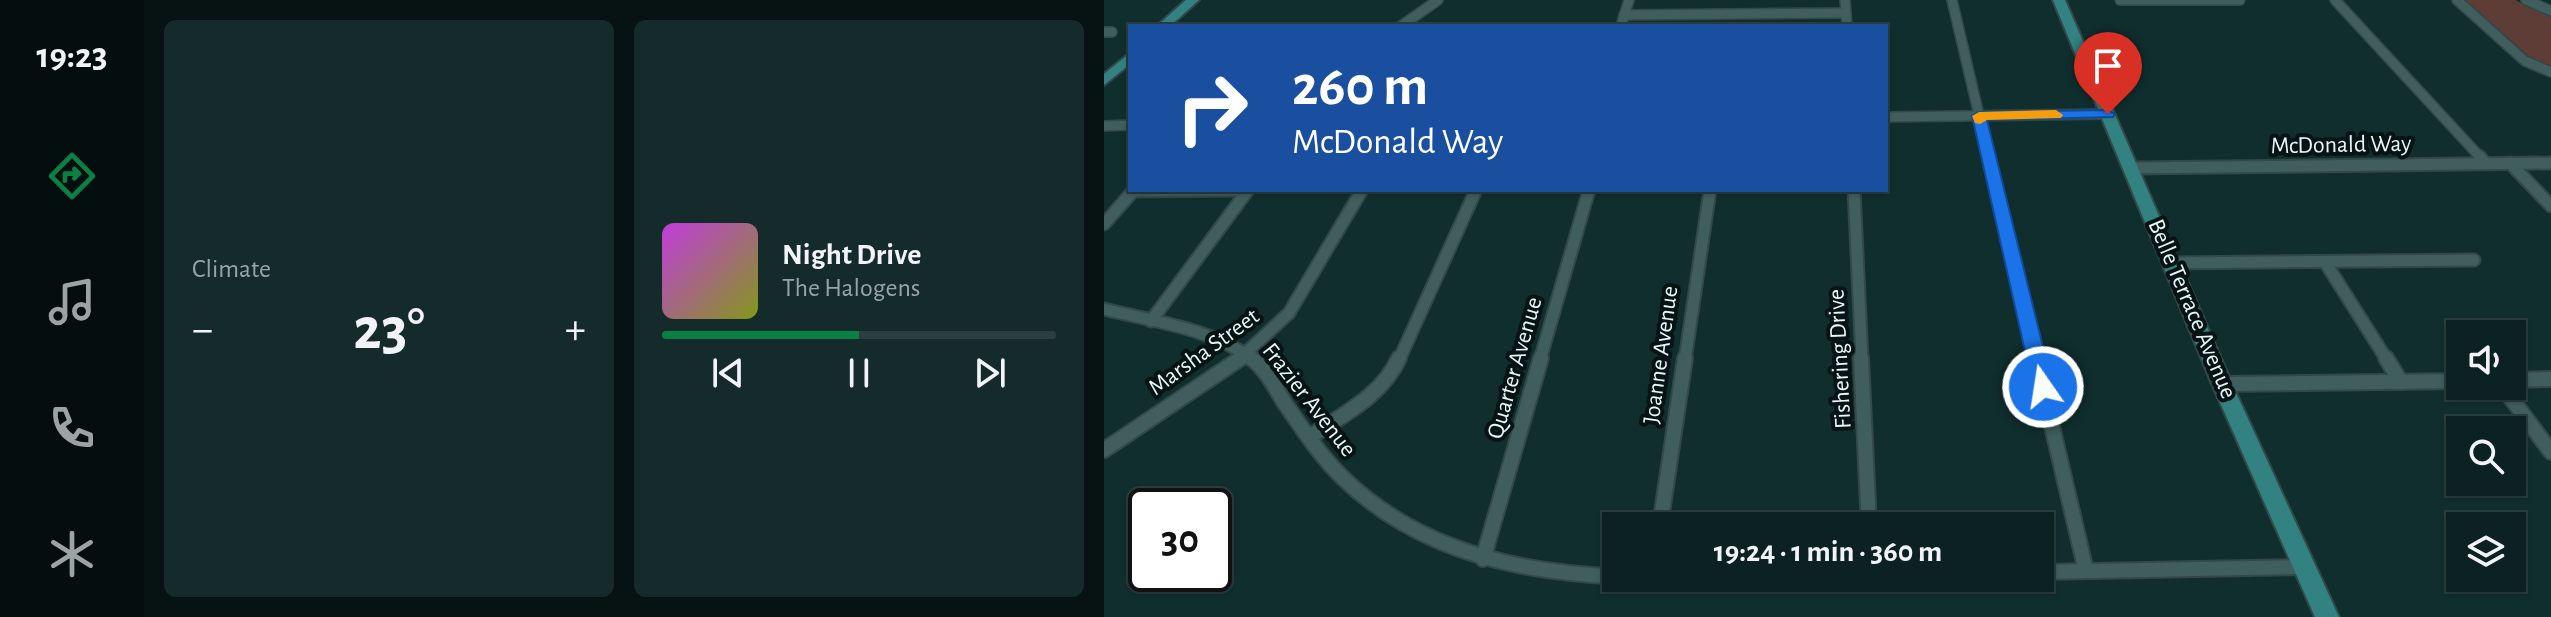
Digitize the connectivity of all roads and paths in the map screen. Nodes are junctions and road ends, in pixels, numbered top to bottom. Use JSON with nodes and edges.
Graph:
{"nodes":[{"id":1,"x":1178,"y":0,"type":"edge"},
{"id":2,"x":1193,"y":0,"type":"edge"},
{"id":3,"x":1438,"y":0,"type":"edge"},
{"id":4,"x":1629,"y":0,"type":"edge"},
{"id":5,"x":1728,"y":0,"type":"edge"},
{"id":6,"x":1845,"y":0,"type":"edge"},
{"id":7,"x":1952,"y":0,"type":"edge"},
{"id":8,"x":2059,"y":0,"type":"edge"},
{"id":9,"x":2120,"y":0,"type":"edge"},
{"id":10,"x":2240,"y":0,"type":"edge"},
{"id":11,"x":2335,"y":0,"type":"edge"},
{"id":12,"x":2457,"y":0,"type":"edge"},
{"id":13,"x":2526,"y":0,"type":"edge"},
{"id":14,"x":2551,"y":11,"type":"edge"},
{"id":15,"x":1846,"y":13,"type":"junction"},
{"id":16,"x":1726,"y":14,"type":"junction"},
{"id":17,"x":1624,"y":15,"type":"junction"},
{"id":18,"x":1150,"y":24,"type":"edge"},
{"id":19,"x":1165,"y":24,"type":"edge"},
{"id":20,"x":1404,"y":24,"type":"edge"},
{"id":21,"x":1622,"y":24,"type":"edge"},
{"id":22,"x":1847,"y":24,"type":"edge"},
{"id":23,"x":1128,"y":44,"type":"edge"},
{"id":24,"x":1128,"y":59,"type":"edge"},
{"id":25,"x":1104,"y":65,"type":"edge"},
{"id":26,"x":2551,"y":72,"type":"edge"},
{"id":27,"x":1104,"y":81,"type":"edge"},
{"id":28,"x":2108,"y":114,"type":"junction"},
{"id":29,"x":1979,"y":116,"type":"junction"},
{"id":30,"x":1888,"y":117,"type":"edge"},
{"id":31,"x":1128,"y":125,"type":"edge"},
{"id":32,"x":1104,"y":126,"type":"edge"},
{"id":33,"x":2485,"y":163,"type":"junction"},
{"id":34,"x":2510,"y":163,"type":"junction"},
{"id":35,"x":2551,"y":163,"type":"edge"},
{"id":36,"x":2132,"y":168,"type":"junction"},
{"id":37,"x":1133,"y":192,"type":"edge"},
{"id":38,"x":1247,"y":192,"type":"edge"},
{"id":39,"x":1361,"y":192,"type":"edge"},
{"id":40,"x":1475,"y":192,"type":"edge"},
{"id":41,"x":1588,"y":192,"type":"edge"},
{"id":42,"x":1710,"y":192,"type":"edge"},
{"id":43,"x":1854,"y":192,"type":"edge"},
{"id":44,"x":2551,"y":206,"type":"edge"},
{"id":45,"x":1104,"y":224,"type":"edge"},
{"id":46,"x":2474,"y":260,"type":"dead end"},
{"id":47,"x":2325,"y":262,"type":"junction"},
{"id":48,"x":2172,"y":263,"type":"junction"},
{"id":49,"x":1104,"y":309,"type":"edge"},
{"id":50,"x":1151,"y":321,"type":"junction"},
{"id":51,"x":1246,"y":353,"type":"junction"},
{"id":52,"x":2551,"y":379,"type":"edge"},
{"id":53,"x":2526,"y":380,"type":"edge"},
{"id":54,"x":2446,"y":381,"type":"edge"},
{"id":55,"x":2401,"y":382,"type":"junction"},
{"id":56,"x":2222,"y":384,"type":"junction"},
{"id":57,"x":2512,"y":400,"type":"edge"},
{"id":58,"x":1310,"y":437,"type":"junction"},
{"id":59,"x":1104,"y":450,"type":"edge"},
{"id":60,"x":2551,"y":452,"type":"edge"},
{"id":61,"x":1662,"y":512,"type":"edge"},
{"id":62,"x":1868,"y":512,"type":"edge"},
{"id":63,"x":1483,"y":559,"type":"junction"},
{"id":64,"x":2305,"y":567,"type":"junction"},
{"id":65,"x":2086,"y":571,"type":"junction"},
{"id":66,"x":2054,"y":572,"type":"edge"},
{"id":67,"x":1602,"y":577,"type":"edge"},
{"id":68,"x":2327,"y":617,"type":"edge"}],
"edges":[{"from":1,"to":18,"type":"street"},
{"from":2,"to":19,"type":"street"},
{"from":3,"to":20,"type":"street"},
{"from":4,"to":17,"type":"street"},
{"from":5,"to":16,"type":"street"},
{"from":6,"to":15,"type":"street"},
{"from":7,"to":29,"type":"street"},
{"from":8,"to":28,"type":"street","name":"Belle Terrace Avenue"},
{"from":9,"to":10,"type":"street"},
{"from":11,"to":33,"type":"street"},
{"from":12,"to":26,"type":"street"},
{"from":13,"to":14,"type":"street"},
{"from":15,"to":16,"type":"street"},
{"from":15,"to":22,"type":"street"},
{"from":16,"to":17,"type":"street"},
{"from":17,"to":21,"type":"street"},
{"from":23,"to":25,"type":"street"},
{"from":24,"to":27,"type":"street"},
{"from":28,"to":29,"type":"street"},
{"from":28,"to":36,"type":"street","name":"Belle Terrace Avenue"},
{"from":29,"to":30,"type":"street"},
{"from":29,"to":65,"type":"street"},
{"from":31,"to":32,"type":"street"},
{"from":33,"to":34,"type":"street","name":"McDonald Way"},
{"from":33,"to":36,"type":"street","name":"McDonald Way"},
{"from":34,"to":35,"type":"street","name":"McDonald Way"},
{"from":34,"to":44,"type":"street"},
{"from":36,"to":48,"type":"street","name":"Belle Terrace Avenue"},
{"from":37,"to":45,"type":"street"},
{"from":38,"to":50,"type":"street"},
{"from":39,"to":51,"type":"street","name":"Marsha Street"},
{"from":40,"to":58,"type":"street"},
{"from":41,"to":63,"type":"street","name":"Quarter Avenue"},
{"from":42,"to":61,"type":"street","name":"Joanne Avenue"},
{"from":43,"to":62,"type":"street","name":"Fishering Drive"},
{"from":46,"to":47,"type":"street"},
{"from":47,"to":48,"type":"street"},
{"from":47,"to":55,"type":"street"},
{"from":48,"to":56,"type":"street","name":"Belle Terrace Avenue"},
{"from":49,"to":50,"type":"street","name":"Frazier Avenue"},
{"from":50,"to":51,"type":"street","name":"Frazier Avenue"},
{"from":51,"to":58,"type":"street","name":"Frazier Avenue"},
{"from":51,"to":59,"type":"street","name":"Marsha Street"},
{"from":52,"to":53,"type":"street"},
{"from":54,"to":55,"type":"street"},
{"from":55,"to":56,"type":"street"},
{"from":56,"to":64,"type":"street","name":"Belle Terrace Avenue"},
{"from":57,"to":60,"type":"street"},
{"from":58,"to":63,"type":"street","name":"Frazier Avenue"},
{"from":63,"to":67,"type":"street","name":"Frazier Avenue"},
{"from":64,"to":65,"type":"street"},
{"from":64,"to":68,"type":"street","name":"Belle Terrace Avenue"},
{"from":65,"to":66,"type":"street"}]}
